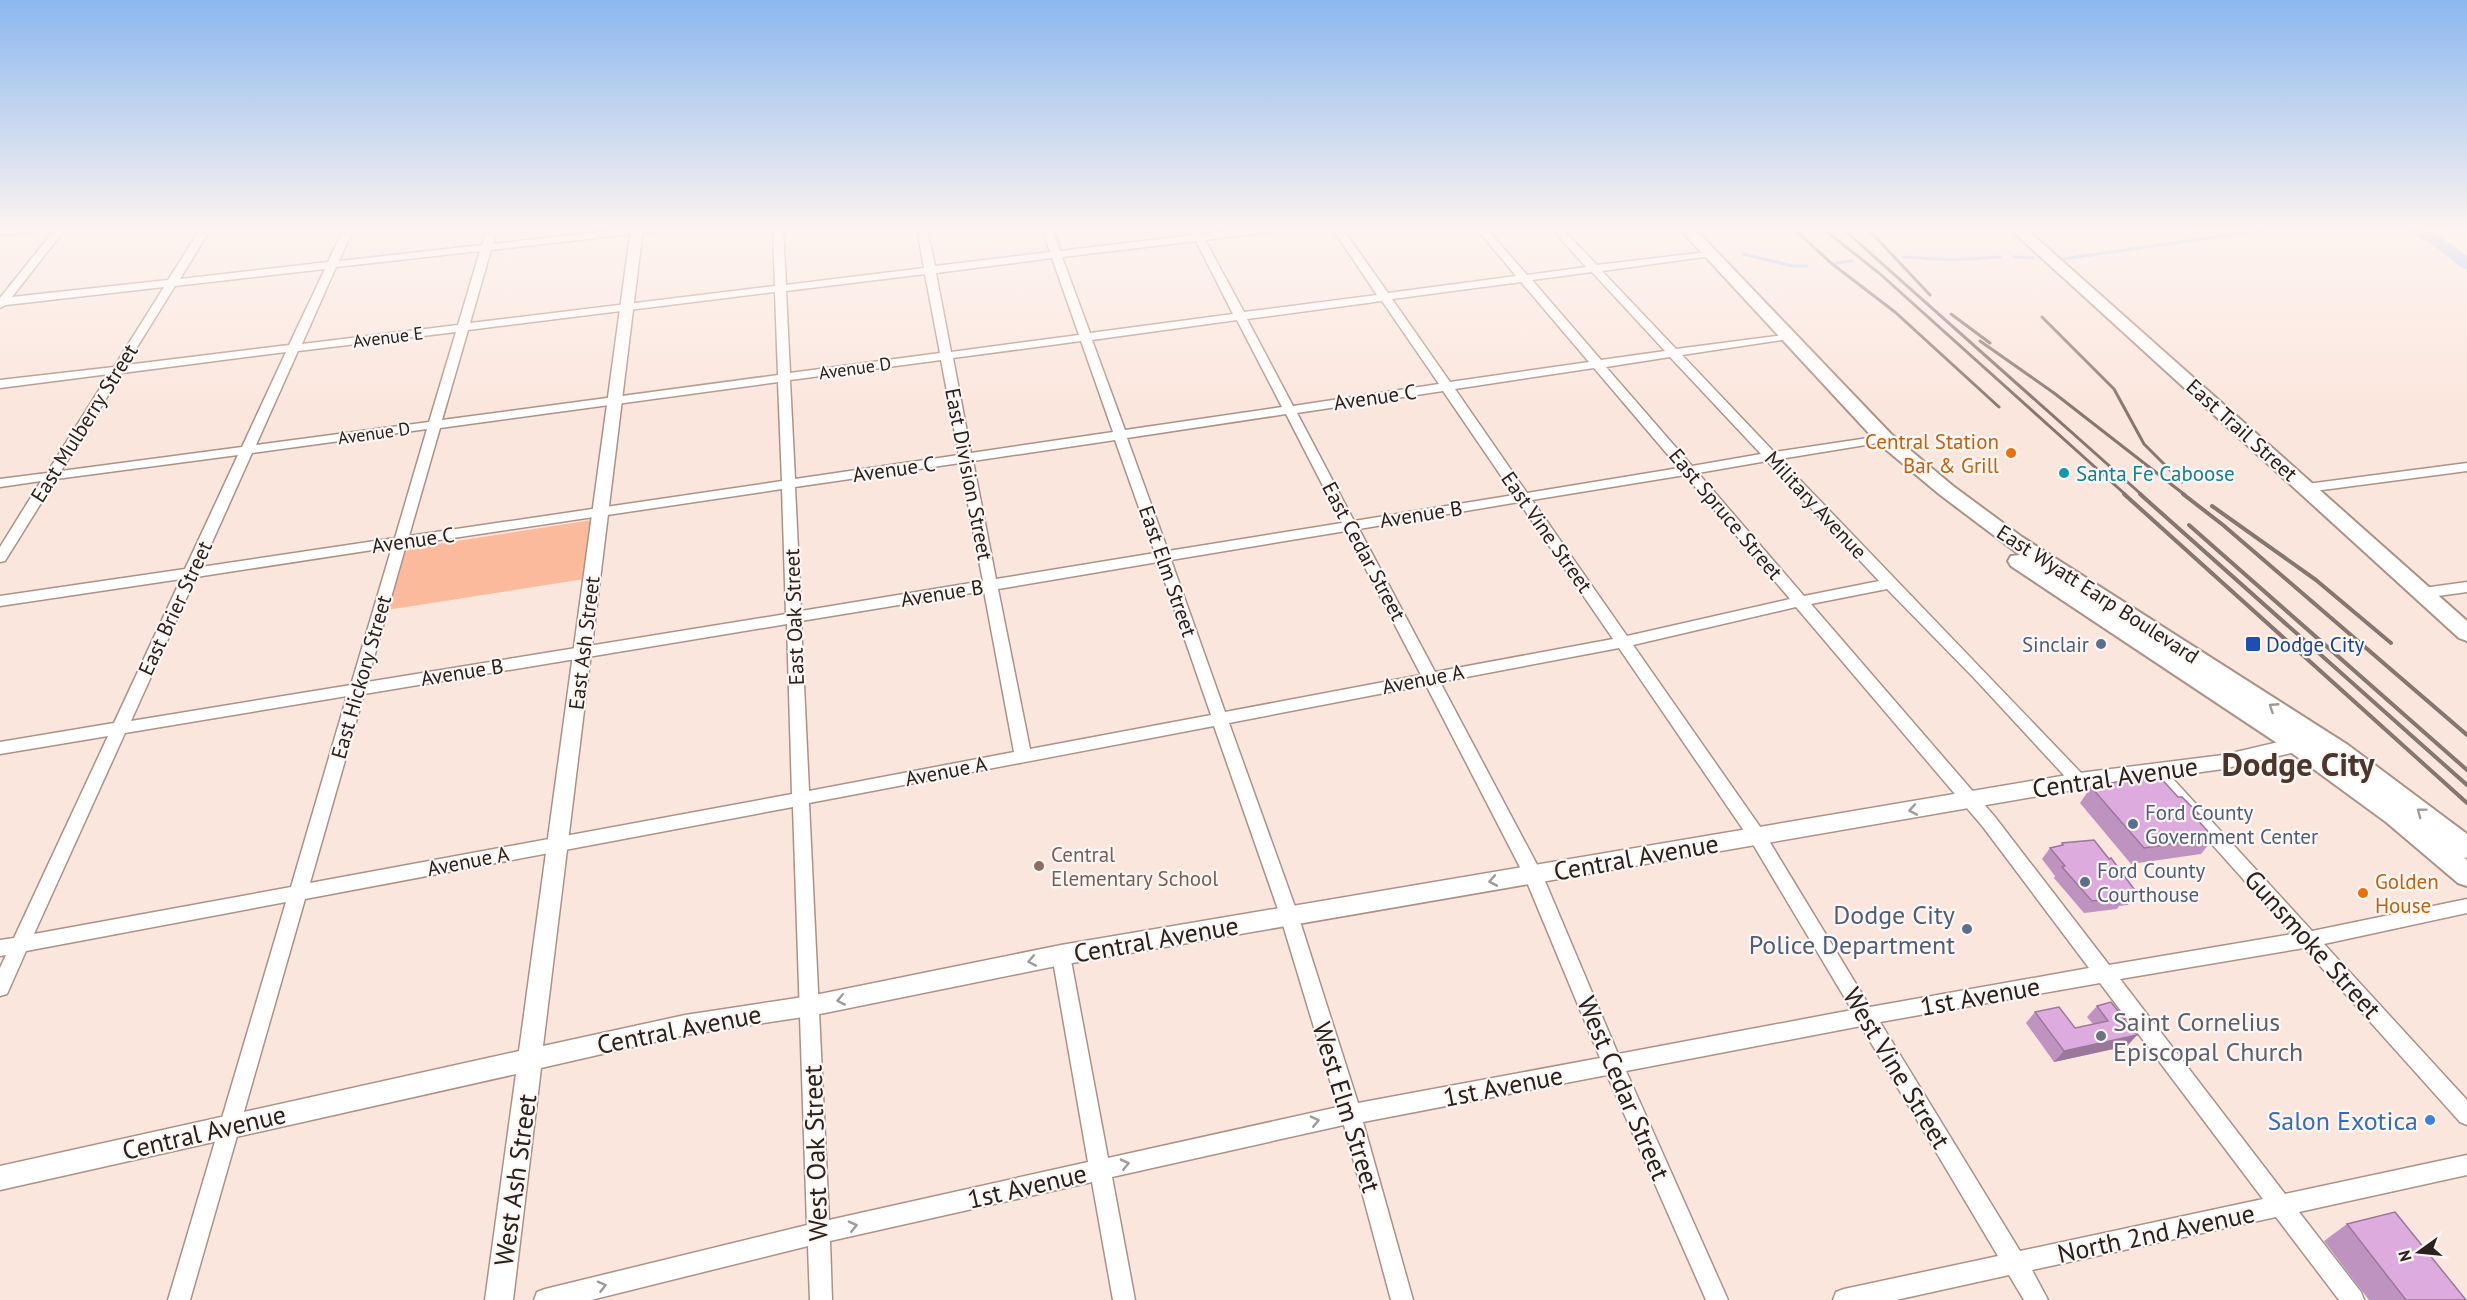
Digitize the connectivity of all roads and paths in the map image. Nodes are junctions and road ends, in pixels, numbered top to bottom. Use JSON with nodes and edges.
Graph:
{"nodes":[{"id":1,"x":780,"y":288,"type":"edge"},
{"id":2,"x":12,"y":289,"type":"edge"},
{"id":3,"x":124,"y":289,"type":"edge"},
{"id":4,"x":168,"y":289,"type":"edge"},
{"id":5,"x":321,"y":289,"type":"edge"},
{"id":6,"x":474,"y":289,"type":"edge"},
{"id":7,"x":629,"y":289,"type":"edge"},
{"id":8,"x":775,"y":289,"type":"edge"},
{"id":9,"x":934,"y":289,"type":"edge"},
{"id":10,"x":1069,"y":289,"type":"edge"},
{"id":11,"x":1226,"y":289,"type":"edge"},
{"id":12,"x":1379,"y":289,"type":"edge"},
{"id":13,"x":1446,"y":289,"type":"edge"},
{"id":14,"x":1533,"y":289,"type":"edge"},
{"id":15,"x":1613,"y":289,"type":"edge"},
{"id":16,"x":1744,"y":289,"type":"edge"},
{"id":17,"x":2084,"y":289,"type":"edge"},
{"id":18,"x":1385,"y":297,"type":"junction"},
{"id":19,"x":1,"y":303,"type":"edge"},
{"id":20,"x":627,"y":307,"type":"junction"},
{"id":21,"x":1240,"y":316,"type":"junction"},
{"id":22,"x":463,"y":327,"type":"junction"},
{"id":23,"x":1788,"y":336,"type":"junction"},
{"id":24,"x":1086,"y":337,"type":"junction"},
{"id":25,"x":294,"y":348,"type":"junction"},
{"id":26,"x":1674,"y":353,"type":"junction"},
{"id":27,"x":947,"y":356,"type":"junction"},
{"id":28,"x":1598,"y":364,"type":"junction"},
{"id":29,"x":118,"y":370,"type":"junction"},
{"id":30,"x":784,"y":378,"type":"junction"},
{"id":31,"x":0,"y":384,"type":"edge"},
{"id":32,"x":1447,"y":387,"type":"junction"},
{"id":33,"x":615,"y":400,"type":"junction"},
{"id":34,"x":1290,"y":410,"type":"junction"},
{"id":35,"x":435,"y":424,"type":"junction"},
{"id":36,"x":1120,"y":435,"type":"junction"},
{"id":37,"x":1884,"y":438,"type":"junction"},
{"id":38,"x":248,"y":449,"type":"junction"},
{"id":39,"x":1770,"y":457,"type":"junction"},
{"id":40,"x":966,"y":458,"type":"junction"},
{"id":41,"x":2467,"y":467,"type":"edge"},
{"id":42,"x":1689,"y":470,"type":"junction"},
{"id":43,"x":51,"y":476,"type":"junction"},
{"id":44,"x":0,"y":483,"type":"edge"},
{"id":45,"x":788,"y":484,"type":"junction"},
{"id":46,"x":2307,"y":489,"type":"junction"},
{"id":47,"x":1523,"y":497,"type":"junction"},
{"id":48,"x":600,"y":512,"type":"junction"},
{"id":49,"x":1350,"y":526,"type":"junction"},
{"id":50,"x":401,"y":542,"type":"junction"},
{"id":51,"x":1163,"y":557,"type":"junction"},
{"id":52,"x":0,"y":558,"type":"edge"},
{"id":53,"x":191,"y":573,"type":"junction"},
{"id":54,"x":1890,"y":584,"type":"junction"},
{"id":55,"x":990,"y":585,"type":"junction"},
{"id":56,"x":2467,"y":587,"type":"edge"},
{"id":57,"x":2423,"y":593,"type":"junction"},
{"id":58,"x":0,"y":601,"type":"edge"},
{"id":59,"x":1800,"y":601,"type":"junction"},
{"id":60,"x":794,"y":617,"type":"junction"},
{"id":61,"x":2467,"y":633,"type":"edge"},
{"id":62,"x":1623,"y":642,"type":"junction"},
{"id":63,"x":583,"y":652,"type":"junction"},
{"id":64,"x":1430,"y":678,"type":"junction"},
{"id":65,"x":358,"y":689,"type":"junction"},
{"id":66,"x":1220,"y":718,"type":"junction"},
{"id":67,"x":120,"y":728,"type":"junction"},
{"id":68,"x":2309,"y":741,"type":"junction"},
{"id":69,"x":0,"y":748,"type":"edge"},
{"id":70,"x":1023,"y":756,"type":"junction"},
{"id":71,"x":2158,"y":773,"type":"junction"},
{"id":72,"x":2079,"y":781,"type":"junction"},
{"id":73,"x":801,"y":799,"type":"junction"},
{"id":74,"x":1971,"y":800,"type":"junction"},
{"id":75,"x":1757,"y":837,"type":"junction"},
{"id":76,"x":558,"y":843,"type":"junction"},
{"id":77,"x":2467,"y":848,"type":"edge"},
{"id":78,"x":1533,"y":874,"type":"junction"},
{"id":79,"x":2467,"y":875,"type":"edge"},
{"id":80,"x":298,"y":894,"type":"junction"},
{"id":81,"x":2467,"y":906,"type":"edge"},
{"id":82,"x":1288,"y":915,"type":"junction"},
{"id":83,"x":2309,"y":939,"type":"junction"},
{"id":84,"x":21,"y":944,"type":"junction"},
{"id":85,"x":0,"y":948,"type":"edge"},
{"id":86,"x":1061,"y":955,"type":"junction"},
{"id":87,"x":2105,"y":974,"type":"junction"},
{"id":88,"x":0,"y":988,"type":"edge"},
{"id":89,"x":810,"y":1006,"type":"junction"},
{"id":90,"x":1866,"y":1016,"type":"junction"},
{"id":91,"x":531,"y":1059,"type":"junction"},
{"id":92,"x":1613,"y":1065,"type":"junction"},
{"id":93,"x":1351,"y":1114,"type":"junction"},
{"id":94,"x":2467,"y":1115,"type":"edge"},
{"id":95,"x":231,"y":1126,"type":"junction"},
{"id":96,"x":2467,"y":1165,"type":"edge"},
{"id":97,"x":1099,"y":1170,"type":"junction"},
{"id":98,"x":0,"y":1178,"type":"edge"},
{"id":99,"x":2280,"y":1206,"type":"junction"},
{"id":100,"x":818,"y":1233,"type":"junction"},
{"id":101,"x":2015,"y":1263,"type":"junction"},
{"id":102,"x":179,"y":1300,"type":"edge"},
{"id":103,"x":499,"y":1300,"type":"edge"},
{"id":104,"x":545,"y":1300,"type":"edge"},
{"id":105,"x":821,"y":1300,"type":"edge"},
{"id":106,"x":1124,"y":1300,"type":"edge"},
{"id":107,"x":1402,"y":1300,"type":"edge"},
{"id":108,"x":1717,"y":1300,"type":"edge"},
{"id":109,"x":1844,"y":1300,"type":"edge"},
{"id":110,"x":2037,"y":1300,"type":"edge"},
{"id":111,"x":2353,"y":1300,"type":"edge"}],
"edges":[{"from":1,"to":30,"type":"street","name":"East Oak Street"},
{"from":2,"to":19,"type":"street"},
{"from":3,"to":19,"type":"street"},
{"from":4,"to":29,"type":"street","name":"East Mulberry Street"},
{"from":5,"to":25,"type":"street","name":"East Brier Street"},
{"from":6,"to":22,"type":"street","name":"East Hickory Street"},
{"from":7,"to":20,"type":"street","name":"East Ash Street"},
{"from":8,"to":20,"type":"street","name":"Avenue E"},
{"from":9,"to":27,"type":"street","name":"East Division Street"},
{"from":10,"to":24,"type":"street","name":"East Elm Street"},
{"from":11,"to":21,"type":"street","name":"East Cedar Street"},
{"from":12,"to":18,"type":"street","name":"East Vine Street"},
{"from":13,"to":18,"type":"street","name":"Avenue D"},
{"from":14,"to":28,"type":"street","name":"East Spruce Street"},
{"from":15,"to":26,"type":"street","name":"Military Avenue"},
{"from":16,"to":23,"type":"main road","name":"East Wyatt Earp Boulevard"},
{"from":17,"to":46,"type":"main road","name":"East Trail Street"},
{"from":18,"to":21,"type":"street","name":"Avenue D"},
{"from":18,"to":32,"type":"street","name":"East Vine Street"},
{"from":20,"to":22,"type":"street","name":"Avenue E"},
{"from":20,"to":33,"type":"street","name":"East Ash Street"},
{"from":21,"to":24,"type":"street","name":"Avenue D"},
{"from":21,"to":34,"type":"street","name":"East Cedar Street"},
{"from":22,"to":25,"type":"street","name":"Avenue E"},
{"from":22,"to":35,"type":"street","name":"East Hickory Street"},
{"from":23,"to":26,"type":"street","name":"Avenue C"},
{"from":23,"to":37,"type":"main road","name":"East Wyatt Earp Boulevard"},
{"from":24,"to":27,"type":"street","name":"Avenue D"},
{"from":24,"to":36,"type":"street","name":"East Elm Street"},
{"from":25,"to":29,"type":"street","name":"Avenue E"},
{"from":25,"to":38,"type":"street","name":"East Brier Street"},
{"from":26,"to":28,"type":"street","name":"Avenue C"},
{"from":26,"to":39,"type":"street","name":"Military Avenue"},
{"from":27,"to":30,"type":"street","name":"Avenue D"},
{"from":27,"to":40,"type":"street","name":"East Division Street"},
{"from":28,"to":32,"type":"street","name":"Avenue C"},
{"from":28,"to":42,"type":"street","name":"East Spruce Street"},
{"from":29,"to":31,"type":"street","name":"Avenue E"},
{"from":29,"to":43,"type":"street","name":"East Mulberry Street"},
{"from":30,"to":33,"type":"street","name":"Avenue D"},
{"from":30,"to":45,"type":"street","name":"East Oak Street"},
{"from":32,"to":34,"type":"street","name":"Avenue C"},
{"from":32,"to":47,"type":"street","name":"East Vine Street"},
{"from":33,"to":35,"type":"street","name":"Avenue D"},
{"from":33,"to":48,"type":"street","name":"East Ash Street"},
{"from":34,"to":36,"type":"street","name":"Avenue C"},
{"from":34,"to":49,"type":"street","name":"East Cedar Street"},
{"from":35,"to":38,"type":"street","name":"Avenue D"},
{"from":35,"to":50,"type":"street","name":"East Hickory Street"},
{"from":36,"to":40,"type":"street","name":"Avenue C"},
{"from":36,"to":51,"type":"street","name":"East Elm Street"},
{"from":37,"to":39,"type":"street","name":"Avenue B"},
{"from":37,"to":68,"type":"main road","name":"East Wyatt Earp Boulevard"},
{"from":38,"to":43,"type":"street","name":"Avenue D"},
{"from":38,"to":53,"type":"street","name":"East Brier Street"},
{"from":39,"to":42,"type":"street","name":"Avenue B"},
{"from":39,"to":54,"type":"street","name":"Military Avenue"},
{"from":40,"to":45,"type":"street","name":"Avenue C"},
{"from":40,"to":55,"type":"street","name":"East Division Street"},
{"from":41,"to":46,"type":"street"},
{"from":42,"to":47,"type":"street","name":"Avenue B"},
{"from":42,"to":59,"type":"street","name":"East Spruce Street"},
{"from":43,"to":44,"type":"street","name":"Avenue D"},
{"from":43,"to":52,"type":"street","name":"East Mulberry Street"},
{"from":45,"to":48,"type":"street","name":"Avenue C"},
{"from":45,"to":60,"type":"street","name":"East Oak Street"},
{"from":46,"to":57,"type":"main road","name":"East Trail Street"},
{"from":47,"to":49,"type":"street","name":"Avenue B"},
{"from":47,"to":62,"type":"street","name":"East Vine Street"},
{"from":48,"to":50,"type":"street","name":"Avenue C"},
{"from":48,"to":63,"type":"street","name":"East Ash Street"},
{"from":49,"to":51,"type":"street","name":"Avenue B"},
{"from":49,"to":64,"type":"street","name":"East Cedar Street"},
{"from":50,"to":53,"type":"street","name":"Avenue C"},
{"from":50,"to":65,"type":"street","name":"East Hickory Street"},
{"from":51,"to":55,"type":"street","name":"Avenue B"},
{"from":51,"to":66,"type":"street","name":"East Elm Street"},
{"from":53,"to":58,"type":"street","name":"Avenue C"},
{"from":53,"to":67,"type":"street","name":"East Brier Street"},
{"from":54,"to":59,"type":"street","name":"Avenue A"},
{"from":54,"to":72,"type":"street","name":"Military Avenue"},
{"from":55,"to":60,"type":"street","name":"Avenue B"},
{"from":55,"to":70,"type":"street","name":"East Division Street"},
{"from":56,"to":57,"type":"street"},
{"from":57,"to":61,"type":"main road","name":"East Trail Street"},
{"from":59,"to":62,"type":"street","name":"Avenue A"},
{"from":59,"to":74,"type":"street","name":"East Spruce Street"},
{"from":60,"to":63,"type":"street","name":"Avenue B"},
{"from":60,"to":73,"type":"street","name":"East Oak Street"},
{"from":62,"to":64,"type":"street","name":"Avenue A"},
{"from":62,"to":75,"type":"street","name":"East Vine Street"},
{"from":63,"to":65,"type":"street","name":"Avenue B"},
{"from":63,"to":76,"type":"street","name":"East Ash Street"},
{"from":64,"to":66,"type":"street","name":"Avenue A"},
{"from":64,"to":78,"type":"street","name":"East Cedar Street"},
{"from":65,"to":67,"type":"street","name":"Avenue B"},
{"from":65,"to":80,"type":"street","name":"East Hickory Street"},
{"from":66,"to":70,"type":"street","name":"Avenue A"},
{"from":66,"to":82,"type":"street","name":"East Elm Street"},
{"from":67,"to":69,"type":"street","name":"Avenue B"},
{"from":67,"to":84,"type":"street","name":"East Brier Street"},
{"from":68,"to":71,"type":"street","name":"Central Avenue"},
{"from":77,"to":68,"type":"main road","one_way":true},
{"from":68,"to":79,"type":"main road"},
{"from":70,"to":73,"type":"street","name":"Avenue A"},
{"from":71,"to":72,"type":"street","name":"Central Avenue"},
{"from":71,"to":83,"type":"street","name":"Gunsmoke Street"},
{"from":72,"to":74,"type":"street","name":"Central Avenue"},
{"from":73,"to":76,"type":"street","name":"Avenue A"},
{"from":73,"to":89,"type":"street","name":"East Oak Street"},
{"from":74,"to":75,"type":"street","name":"Central Avenue","one_way":true},
{"from":74,"to":87,"type":"street","name":"East Spruce Street"},
{"from":75,"to":78,"type":"street","name":"Central Avenue"},
{"from":75,"to":90,"type":"street","name":"West Vine Street"},
{"from":76,"to":80,"type":"street","name":"Avenue A"},
{"from":76,"to":91,"type":"street","name":"East Ash Street"},
{"from":78,"to":82,"type":"street","name":"Central Avenue","one_way":true},
{"from":78,"to":92,"type":"street","name":"West Cedar Street"},
{"from":80,"to":84,"type":"street","name":"Avenue A"},
{"from":80,"to":95,"type":"street","name":"East Hickory Street"},
{"from":81,"to":83,"type":"street","name":"1st Avenue"},
{"from":82,"to":86,"type":"street","name":"Central Avenue"},
{"from":82,"to":93,"type":"street","name":"West Elm Street"},
{"from":83,"to":87,"type":"street","name":"1st Avenue"},
{"from":83,"to":94,"type":"street","name":"Gunsmoke Street"},
{"from":84,"to":85,"type":"street","name":"Avenue A"},
{"from":84,"to":88,"type":"street","name":"East Brier Street"},
{"from":86,"to":89,"type":"street","name":"Central Avenue","one_way":true},
{"from":86,"to":97,"type":"street"},
{"from":87,"to":90,"type":"street","name":"1st Avenue"},
{"from":87,"to":99,"type":"street","name":"East Spruce Street"},
{"from":89,"to":91,"type":"street","name":"Central Avenue"},
{"from":89,"to":100,"type":"street","name":"West Oak Street"},
{"from":90,"to":92,"type":"street","name":"1st Avenue"},
{"from":90,"to":101,"type":"street","name":"West Vine Street"},
{"from":91,"to":95,"type":"street","name":"Central Avenue"},
{"from":91,"to":103,"type":"street","name":"West Ash Street"},
{"from":92,"to":93,"type":"street","name":"1st Avenue"},
{"from":92,"to":108,"type":"street","name":"West Cedar Street"},
{"from":97,"to":93,"type":"street","name":"1st Avenue","one_way":true},
{"from":93,"to":107,"type":"street","name":"West Elm Street"},
{"from":95,"to":98,"type":"street","name":"Central Avenue"},
{"from":95,"to":102,"type":"street","name":"East Hickory Street"},
{"from":96,"to":99,"type":"street","name":"North 2nd Avenue"},
{"from":100,"to":97,"type":"street","name":"1st Avenue","one_way":true},
{"from":97,"to":106,"type":"street"},
{"from":99,"to":101,"type":"street","name":"North 2nd Avenue"},
{"from":99,"to":111,"type":"street","name":"East Spruce Street"},
{"from":104,"to":100,"type":"street","name":"1st Avenue","one_way":true},
{"from":100,"to":105,"type":"street","name":"West Oak Street"},
{"from":101,"to":109,"type":"street","name":"North 2nd Avenue"},
{"from":101,"to":110,"type":"street","name":"West Vine Street"}]}
